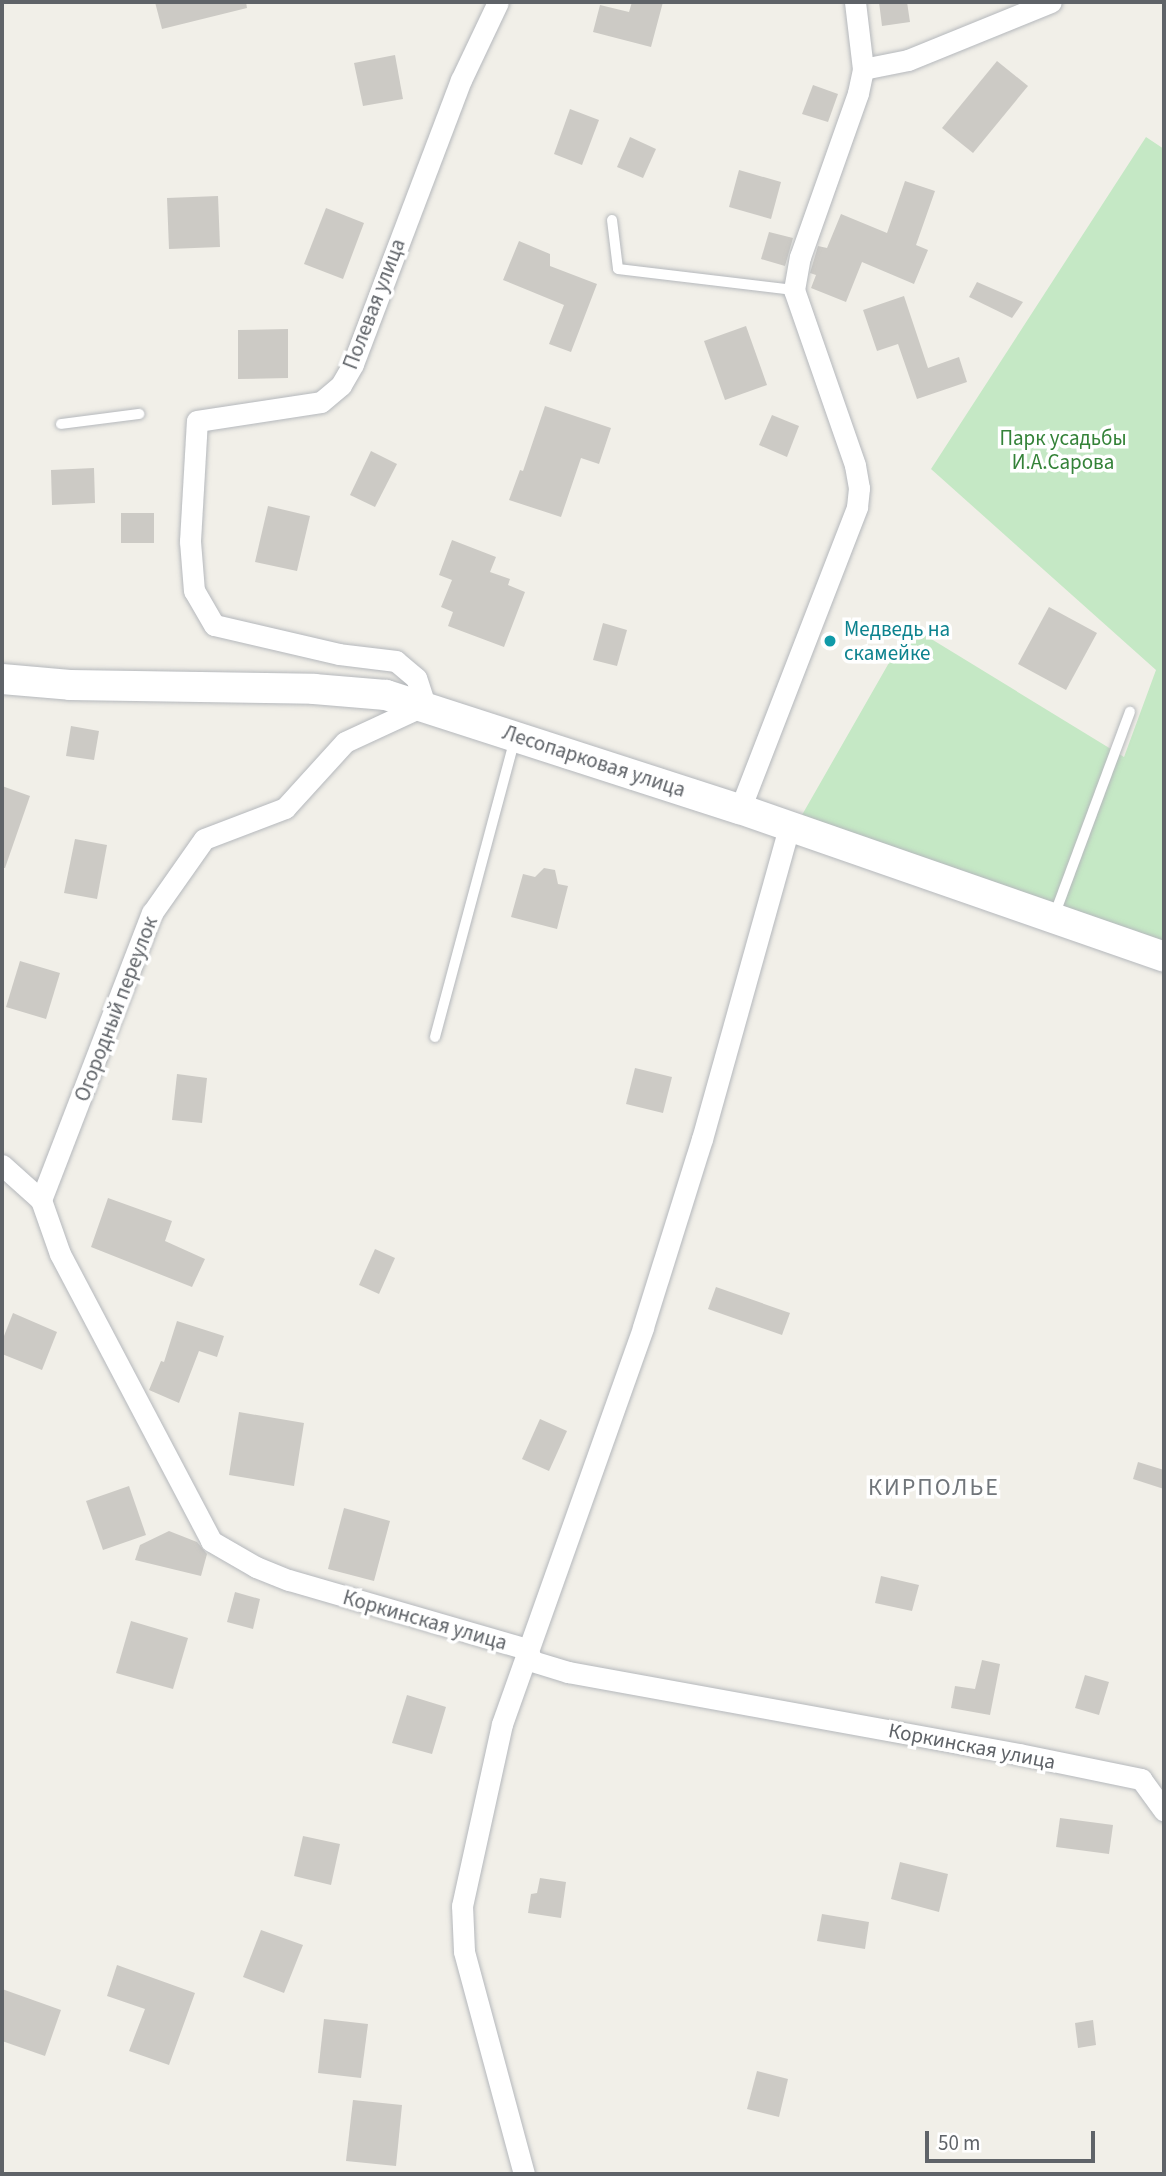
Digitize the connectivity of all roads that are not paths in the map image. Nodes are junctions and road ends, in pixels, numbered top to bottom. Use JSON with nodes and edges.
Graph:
{"nodes":[{"id":1,"x":498,"y":2,"type":"edge"},
{"id":2,"x":855,"y":2,"type":"edge"},
{"id":3,"x":1051,"y":2,"type":"edge"},
{"id":4,"x":863,"y":69,"type":"junction"},
{"id":5,"x":612,"y":220,"type":"dead end"},
{"id":6,"x":794,"y":290,"type":"junction"},
{"id":7,"x":139,"y":414,"type":"dead end"},
{"id":8,"x":61,"y":424,"type":"dead end"},
{"id":9,"x":2,"y":679,"type":"edge"},
{"id":10,"x":425,"y":705,"type":"junction"},
{"id":11,"x":1130,"y":712,"type":"dead end"},
{"id":12,"x":516,"y":735,"type":"junction"},
{"id":13,"x":740,"y":809,"type":"junction"},
{"id":14,"x":789,"y":828,"type":"junction"},
{"id":15,"x":1052,"y":919,"type":"junction"},
{"id":16,"x":1164,"y":957,"type":"edge"},
{"id":17,"x":435,"y":1037,"type":"dead end"},
{"id":18,"x":2,"y":1164,"type":"edge"},
{"id":19,"x":41,"y":1200,"type":"junction"},
{"id":20,"x":527,"y":1649,"type":"junction"},
{"id":21,"x":1164,"y":1811,"type":"edge"},
{"id":22,"x":524,"y":2174,"type":"edge"}],
"edges":[{"from":1,"to":10,"type":"street","name":"Полевая улица"},
{"from":2,"to":4,"type":"street"},
{"from":3,"to":4,"type":"street"},
{"from":4,"to":6,"type":"street"},
{"from":5,"to":6,"type":"lane"},
{"from":6,"to":13,"type":"street"},
{"from":7,"to":8,"type":"lane"},
{"from":9,"to":10,"type":"street","name":"Лесопарковая улица"},
{"from":10,"to":12,"type":"street","name":"Лесопарковая улица"},
{"from":10,"to":19,"type":"street","name":"Огородный переулок"},
{"from":11,"to":15,"type":"lane"},
{"from":12,"to":13,"type":"street","name":"Лесопарковая улица"},
{"from":12,"to":17,"type":"lane"},
{"from":13,"to":14,"type":"street","name":"Лесопарковая улица"},
{"from":14,"to":15,"type":"street","name":"Лесопарковая улица"},
{"from":14,"to":20,"type":"street"},
{"from":15,"to":16,"type":"street","name":"Лесопарковая улица"},
{"from":18,"to":19,"type":"street"},
{"from":19,"to":20,"type":"street","name":"Коркинская улица"},
{"from":20,"to":21,"type":"street","name":"Коркинская улица"},
{"from":20,"to":22,"type":"street"}]}
